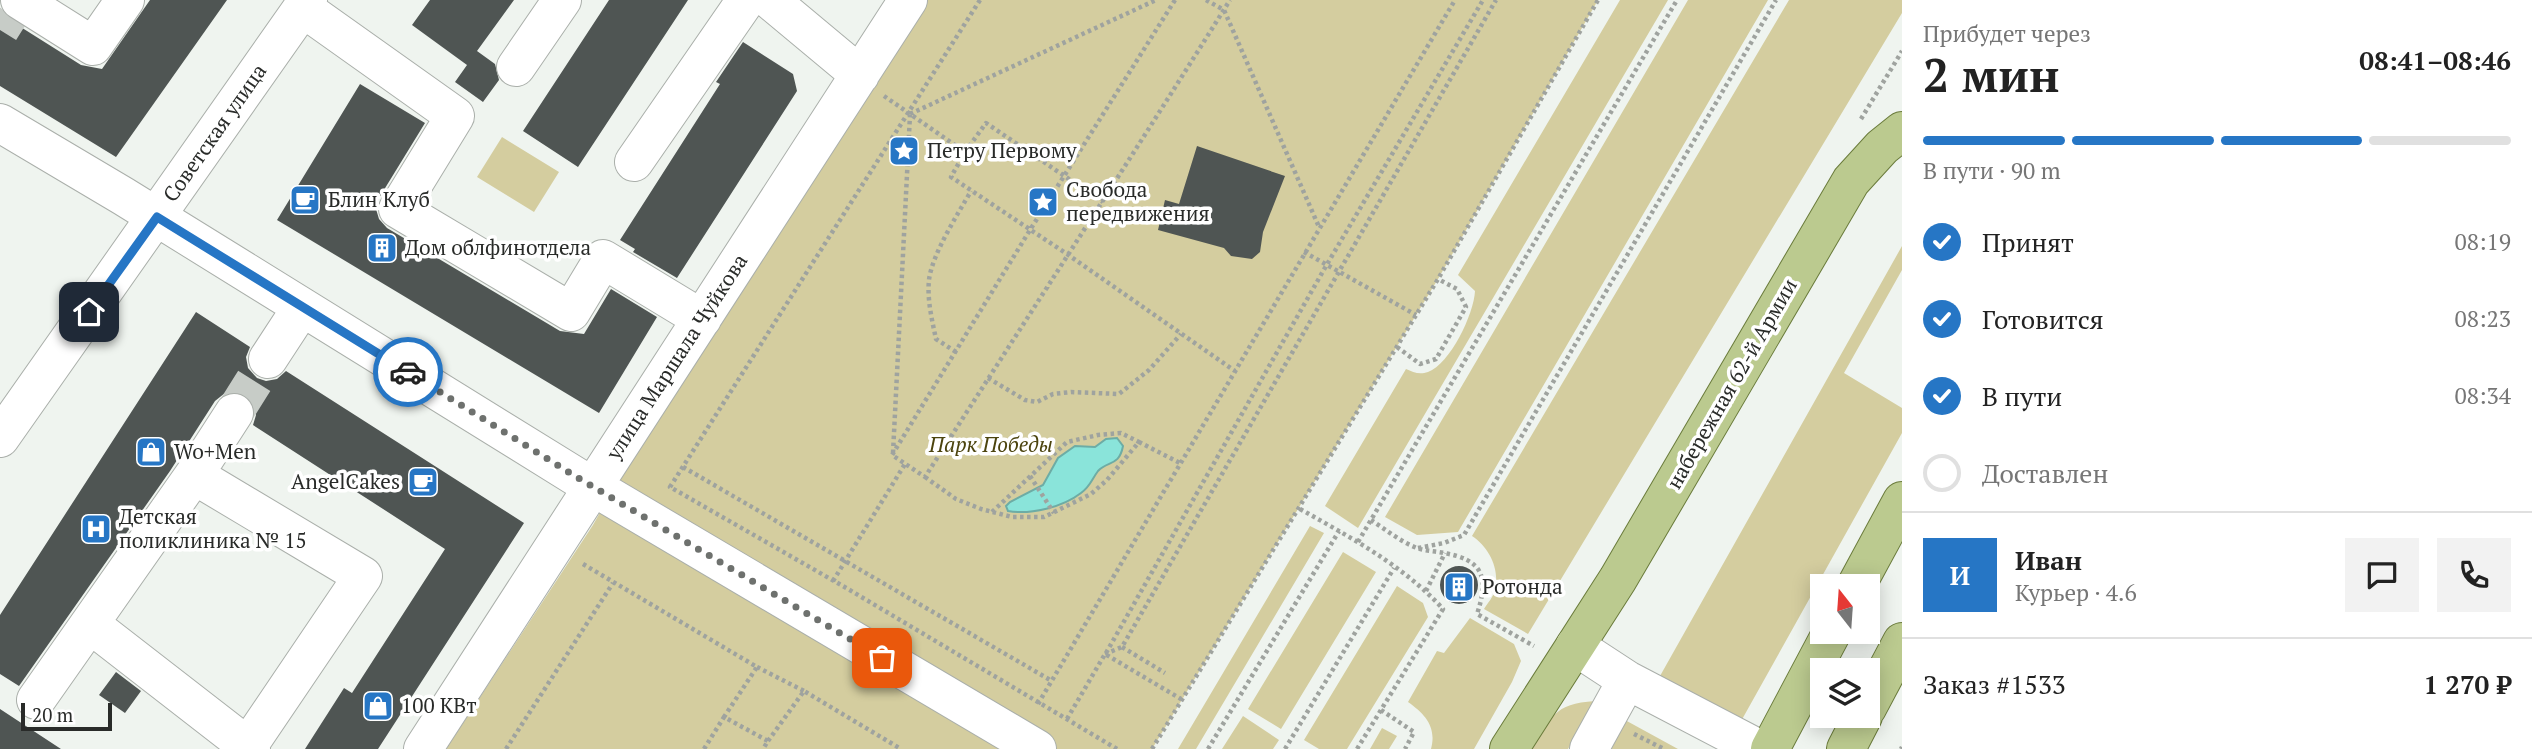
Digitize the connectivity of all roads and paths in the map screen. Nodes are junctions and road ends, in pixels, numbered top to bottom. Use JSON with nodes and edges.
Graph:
{"nodes":[{"id":1,"x":125,"y":0,"type":"edge"},
{"id":2,"x":562,"y":0,"type":"edge"},
{"id":3,"x":746,"y":0,"type":"edge"},
{"id":4,"x":770,"y":0,"type":"edge"},
{"id":5,"x":908,"y":0,"type":"edge"},
{"id":6,"x":981,"y":0,"type":"edge"},
{"id":7,"x":1156,"y":0,"type":"edge"},
{"id":8,"x":1175,"y":0,"type":"edge"},
{"id":9,"x":1206,"y":0,"type":"edge"},
{"id":10,"x":1230,"y":0,"type":"edge"},
{"id":11,"x":1455,"y":0,"type":"edge"},
{"id":12,"x":1483,"y":0,"type":"edge"},
{"id":13,"x":1496,"y":0,"type":"edge"},
{"id":14,"x":1598,"y":0,"type":"edge"},
{"id":15,"x":1677,"y":0,"type":"edge"},
{"id":16,"x":1776,"y":0,"type":"edge"},
{"id":17,"x":306,"y":4,"type":"edge"},
{"id":18,"x":16,"y":5,"type":"edge"},
{"id":19,"x":1224,"y":10,"type":"junction"},
{"id":20,"x":516,"y":67,"type":"dead end"},
{"id":21,"x":871,"y":85,"type":"junction"},
{"id":22,"x":909,"y":114,"type":"junction"},
{"id":23,"x":0,"y":122,"type":"edge"},
{"id":24,"x":1902,"y":131,"type":"edge"},
{"id":25,"x":965,"y":152,"type":"junction"},
{"id":26,"x":634,"y":162,"type":"dead end"},
{"id":27,"x":1065,"y":176,"type":"junction"},
{"id":28,"x":971,"y":191,"type":"junction"},
{"id":29,"x":1103,"y":202,"type":"junction"},
{"id":30,"x":157,"y":217,"type":"junction"},
{"id":31,"x":1319,"y":227,"type":"junction"},
{"id":32,"x":1030,"y":230,"type":"junction"},
{"id":33,"x":1304,"y":252,"type":"junction"},
{"id":34,"x":1068,"y":254,"type":"junction"},
{"id":35,"x":1326,"y":266,"type":"junction"},
{"id":36,"x":1338,"y":272,"type":"junction"},
{"id":37,"x":1438,"y":279,"type":"junction"},
{"id":38,"x":302,"y":307,"type":"junction"},
{"id":39,"x":1416,"y":316,"type":"junction"},
{"id":40,"x":702,"y":319,"type":"junction"},
{"id":41,"x":1181,"y":334,"type":"junction"},
{"id":42,"x":1397,"y":346,"type":"junction"},
{"id":43,"x":956,"y":352,"type":"junction"},
{"id":44,"x":268,"y":359,"type":"tunnel mouth"},
{"id":45,"x":1235,"y":371,"type":"junction"},
{"id":46,"x":989,"y":378,"type":"junction"},
{"id":47,"x":234,"y":413,"type":"tunnel mouth"},
{"id":48,"x":0,"y":438,"type":"edge"},
{"id":49,"x":1139,"y":442,"type":"junction"},
{"id":50,"x":892,"y":456,"type":"junction"},
{"id":51,"x":1180,"y":463,"type":"junction"},
{"id":52,"x":905,"y":464,"type":"junction"},
{"id":53,"x":683,"y":467,"type":"junction"},
{"id":54,"x":194,"y":475,"type":"junction"},
{"id":55,"x":1030,"y":476,"type":"junction"},
{"id":56,"x":925,"y":477,"type":"junction"},
{"id":57,"x":593,"y":485,"type":"junction"},
{"id":58,"x":1902,"y":501,"type":"edge"},
{"id":59,"x":1300,"y":509,"type":"junction"},
{"id":60,"x":991,"y":512,"type":"junction"},
{"id":61,"x":1054,"y":513,"type":"junction"},
{"id":62,"x":1371,"y":520,"type":"junction"},
{"id":63,"x":1339,"y":531,"type":"junction"},
{"id":64,"x":1359,"y":542,"type":"junction"},
{"id":65,"x":1418,"y":548,"type":"junction"},
{"id":66,"x":1445,"y":553,"type":"junction"},
{"id":67,"x":845,"y":561,"type":"junction"},
{"id":68,"x":582,"y":563,"type":"dead end"},
{"id":69,"x":1394,"y":568,"type":"junction"},
{"id":70,"x":1862,"y":574,"type":"edge"},
{"id":71,"x":834,"y":581,"type":"junction"},
{"id":72,"x":613,"y":583,"type":"junction"},
{"id":73,"x":1426,"y":591,"type":"junction"},
{"id":74,"x":1477,"y":614,"type":"dead end"},
{"id":75,"x":90,"y":624,"type":"junction"},
{"id":76,"x":1902,"y":642,"type":"edge"},
{"id":77,"x":1826,"y":644,"type":"edge"},
{"id":78,"x":1575,"y":646,"type":"junction"},
{"id":79,"x":1122,"y":648,"type":"junction"},
{"id":80,"x":1105,"y":654,"type":"junction"},
{"id":81,"x":757,"y":667,"type":"junction"},
{"id":82,"x":1165,"y":673,"type":"dead end"},
{"id":83,"x":1627,"y":680,"type":"junction"},
{"id":84,"x":1052,"y":681,"type":"junction"},
{"id":85,"x":1880,"y":683,"type":"edge"},
{"id":86,"x":804,"y":691,"type":"junction"},
{"id":87,"x":1181,"y":699,"type":"junction"},
{"id":88,"x":36,"y":700,"type":"dead end"},
{"id":89,"x":1039,"y":703,"type":"junction"},
{"id":90,"x":1381,"y":710,"type":"junction"},
{"id":91,"x":724,"y":717,"type":"junction"},
{"id":92,"x":1067,"y":719,"type":"junction"},
{"id":93,"x":1857,"y":728,"type":"edge"},
{"id":94,"x":768,"y":741,"type":"junction"},
{"id":95,"x":248,"y":748,"type":"edge"},
{"id":96,"x":424,"y":749,"type":"edge"},
{"id":97,"x":506,"y":749,"type":"edge"},
{"id":98,"x":704,"y":749,"type":"edge"},
{"id":99,"x":763,"y":749,"type":"edge"},
{"id":100,"x":901,"y":749,"type":"edge"},
{"id":101,"x":1037,"y":749,"type":"edge"},
{"id":102,"x":1117,"y":749,"type":"edge"},
{"id":103,"x":1152,"y":749,"type":"edge"},
{"id":104,"x":1208,"y":749,"type":"edge"},
{"id":105,"x":1285,"y":749,"type":"edge"},
{"id":106,"x":1357,"y":749,"type":"edge"},
{"id":107,"x":1405,"y":749,"type":"edge"},
{"id":108,"x":1509,"y":749,"type":"edge"},
{"id":109,"x":1589,"y":749,"type":"edge"},
{"id":110,"x":1759,"y":749,"type":"edge"},
{"id":111,"x":1770,"y":749,"type":"edge"},
{"id":112,"x":1846,"y":749,"type":"edge"}],
"edges":[{"from":1,"to":18,"type":"street"},
{"from":2,"to":20,"type":"street"},
{"from":3,"to":26,"type":"street"},
{"from":4,"to":21,"type":"street"},
{"from":5,"to":21,"type":"street","name":"улица Маршала Чуйкова"},
{"from":6,"to":22,"type":"path"},
{"from":7,"to":22,"type":"path"},
{"from":8,"to":27,"type":"path"},
{"from":9,"to":19,"type":"path"},
{"from":10,"to":19,"type":"path"},
{"from":11,"to":31,"type":"path"},
{"from":12,"to":35,"type":"path"},
{"from":13,"to":36,"type":"path"},
{"from":14,"to":37,"type":"path"},
{"from":15,"to":62,"type":"path"},
{"from":16,"to":65,"type":"path"},
{"from":17,"to":30,"type":"street","name":"Советская улица"},
{"from":17,"to":40,"type":"street"},
{"from":19,"to":29,"type":"path"},
{"from":19,"to":31,"type":"path"},
{"from":21,"to":22,"type":"path"},
{"from":21,"to":40,"type":"street","name":"улица Маршала Чуйкова"},
{"from":22,"to":25,"type":"path"},
{"from":22,"to":50,"type":"path"},
{"from":22,"to":53,"type":"path"},
{"from":23,"to":30,"type":"street"},
{"from":24,"to":78,"type":"main road","name":"набережная 62-й Армии"},
{"from":25,"to":27,"type":"path"},
{"from":25,"to":28,"type":"path"},
{"from":27,"to":29,"type":"path"},
{"from":27,"to":32,"type":"path"},
{"from":28,"to":32,"type":"path"},
{"from":28,"to":43,"type":"path"},
{"from":29,"to":34,"type":"path"},
{"from":30,"to":38,"type":"street"},
{"from":30,"to":48,"type":"street","name":"Советская улица"},
{"from":31,"to":33,"type":"path"},
{"from":32,"to":34,"type":"path"},
{"from":32,"to":43,"type":"path"},
{"from":33,"to":35,"type":"path"},
{"from":33,"to":45,"type":"path"},
{"from":34,"to":41,"type":"path"},
{"from":34,"to":46,"type":"path"},
{"from":35,"to":36,"type":"path"},
{"from":35,"to":80,"type":"path"},
{"from":36,"to":39,"type":"path"},
{"from":36,"to":79,"type":"path"},
{"from":37,"to":39,"type":"path"},
{"from":37,"to":42,"type":"path"},
{"from":38,"to":44,"type":"street"},
{"from":38,"to":57,"type":"street"},
{"from":39,"to":42,"type":"path"},
{"from":40,"to":57,"type":"street","name":"улица Маршала Чуйкова"},
{"from":41,"to":45,"type":"path"},
{"from":41,"to":46,"type":"path"},
{"from":42,"to":59,"type":"path"},
{"from":43,"to":50,"type":"path"},
{"from":45,"to":51,"type":"path"},
{"from":46,"to":56,"type":"path"},
{"from":47,"to":54,"type":"street"},
{"from":49,"to":51,"type":"path"},
{"from":49,"to":55,"type":"path"},
{"from":49,"to":61,"type":"path"},
{"from":50,"to":52,"type":"path"},
{"from":51,"to":84,"type":"path"},
{"from":52,"to":56,"type":"path"},
{"from":52,"to":67,"type":"path"},
{"from":53,"to":67,"type":"path"},
{"from":53,"to":71,"type":"path"},
{"from":54,"to":75,"type":"street"},
{"from":54,"to":95,"type":"street"},
{"from":55,"to":60,"type":"path"},
{"from":55,"to":61,"type":"path"},
{"from":56,"to":60,"type":"path"},
{"from":57,"to":96,"type":"street","name":"улица Маршала Чуйкова"},
{"from":57,"to":101,"type":"street"},
{"from":58,"to":70,"type":"main road"},
{"from":59,"to":63,"type":"path"},
{"from":59,"to":87,"type":"path"},
{"from":60,"to":61,"type":"path"},
{"from":62,"to":64,"type":"path"},
{"from":62,"to":65,"type":"path"},
{"from":63,"to":64,"type":"path"},
{"from":63,"to":104,"type":"path"},
{"from":64,"to":69,"type":"path"},
{"from":65,"to":66,"type":"path"},
{"from":66,"to":73,"type":"path"},
{"from":66,"to":74,"type":"path"},
{"from":67,"to":71,"type":"path"},
{"from":67,"to":84,"type":"path"},
{"from":68,"to":72,"type":"path"},
{"from":69,"to":73,"type":"path"},
{"from":69,"to":105,"type":"path"},
{"from":71,"to":89,"type":"path"},
{"from":72,"to":81,"type":"path"},
{"from":72,"to":97,"type":"path"},
{"from":73,"to":90,"type":"path"},
{"from":75,"to":88,"type":"street"},
{"from":75,"to":95,"type":"street"},
{"from":76,"to":85,"type":"main road"},
{"from":77,"to":111,"type":"main road"},
{"from":78,"to":83,"type":"street"},
{"from":78,"to":108,"type":"main road","name":"набережная 62-й Армии"},
{"from":79,"to":80,"type":"path"},
{"from":79,"to":82,"type":"path"},
{"from":80,"to":87,"type":"path"},
{"from":80,"to":92,"type":"path"},
{"from":81,"to":86,"type":"path"},
{"from":81,"to":91,"type":"path"},
{"from":83,"to":109,"type":"street"},
{"from":83,"to":110,"type":"street"},
{"from":84,"to":89,"type":"path"},
{"from":86,"to":94,"type":"path"},
{"from":86,"to":100,"type":"path"},
{"from":87,"to":103,"type":"path"},
{"from":89,"to":92,"type":"path"},
{"from":90,"to":106,"type":"path"},
{"from":90,"to":107,"type":"path"},
{"from":91,"to":94,"type":"path"},
{"from":91,"to":98,"type":"path"},
{"from":92,"to":102,"type":"path"},
{"from":93,"to":112,"type":"main road"},
{"from":94,"to":99,"type":"path"}]}
